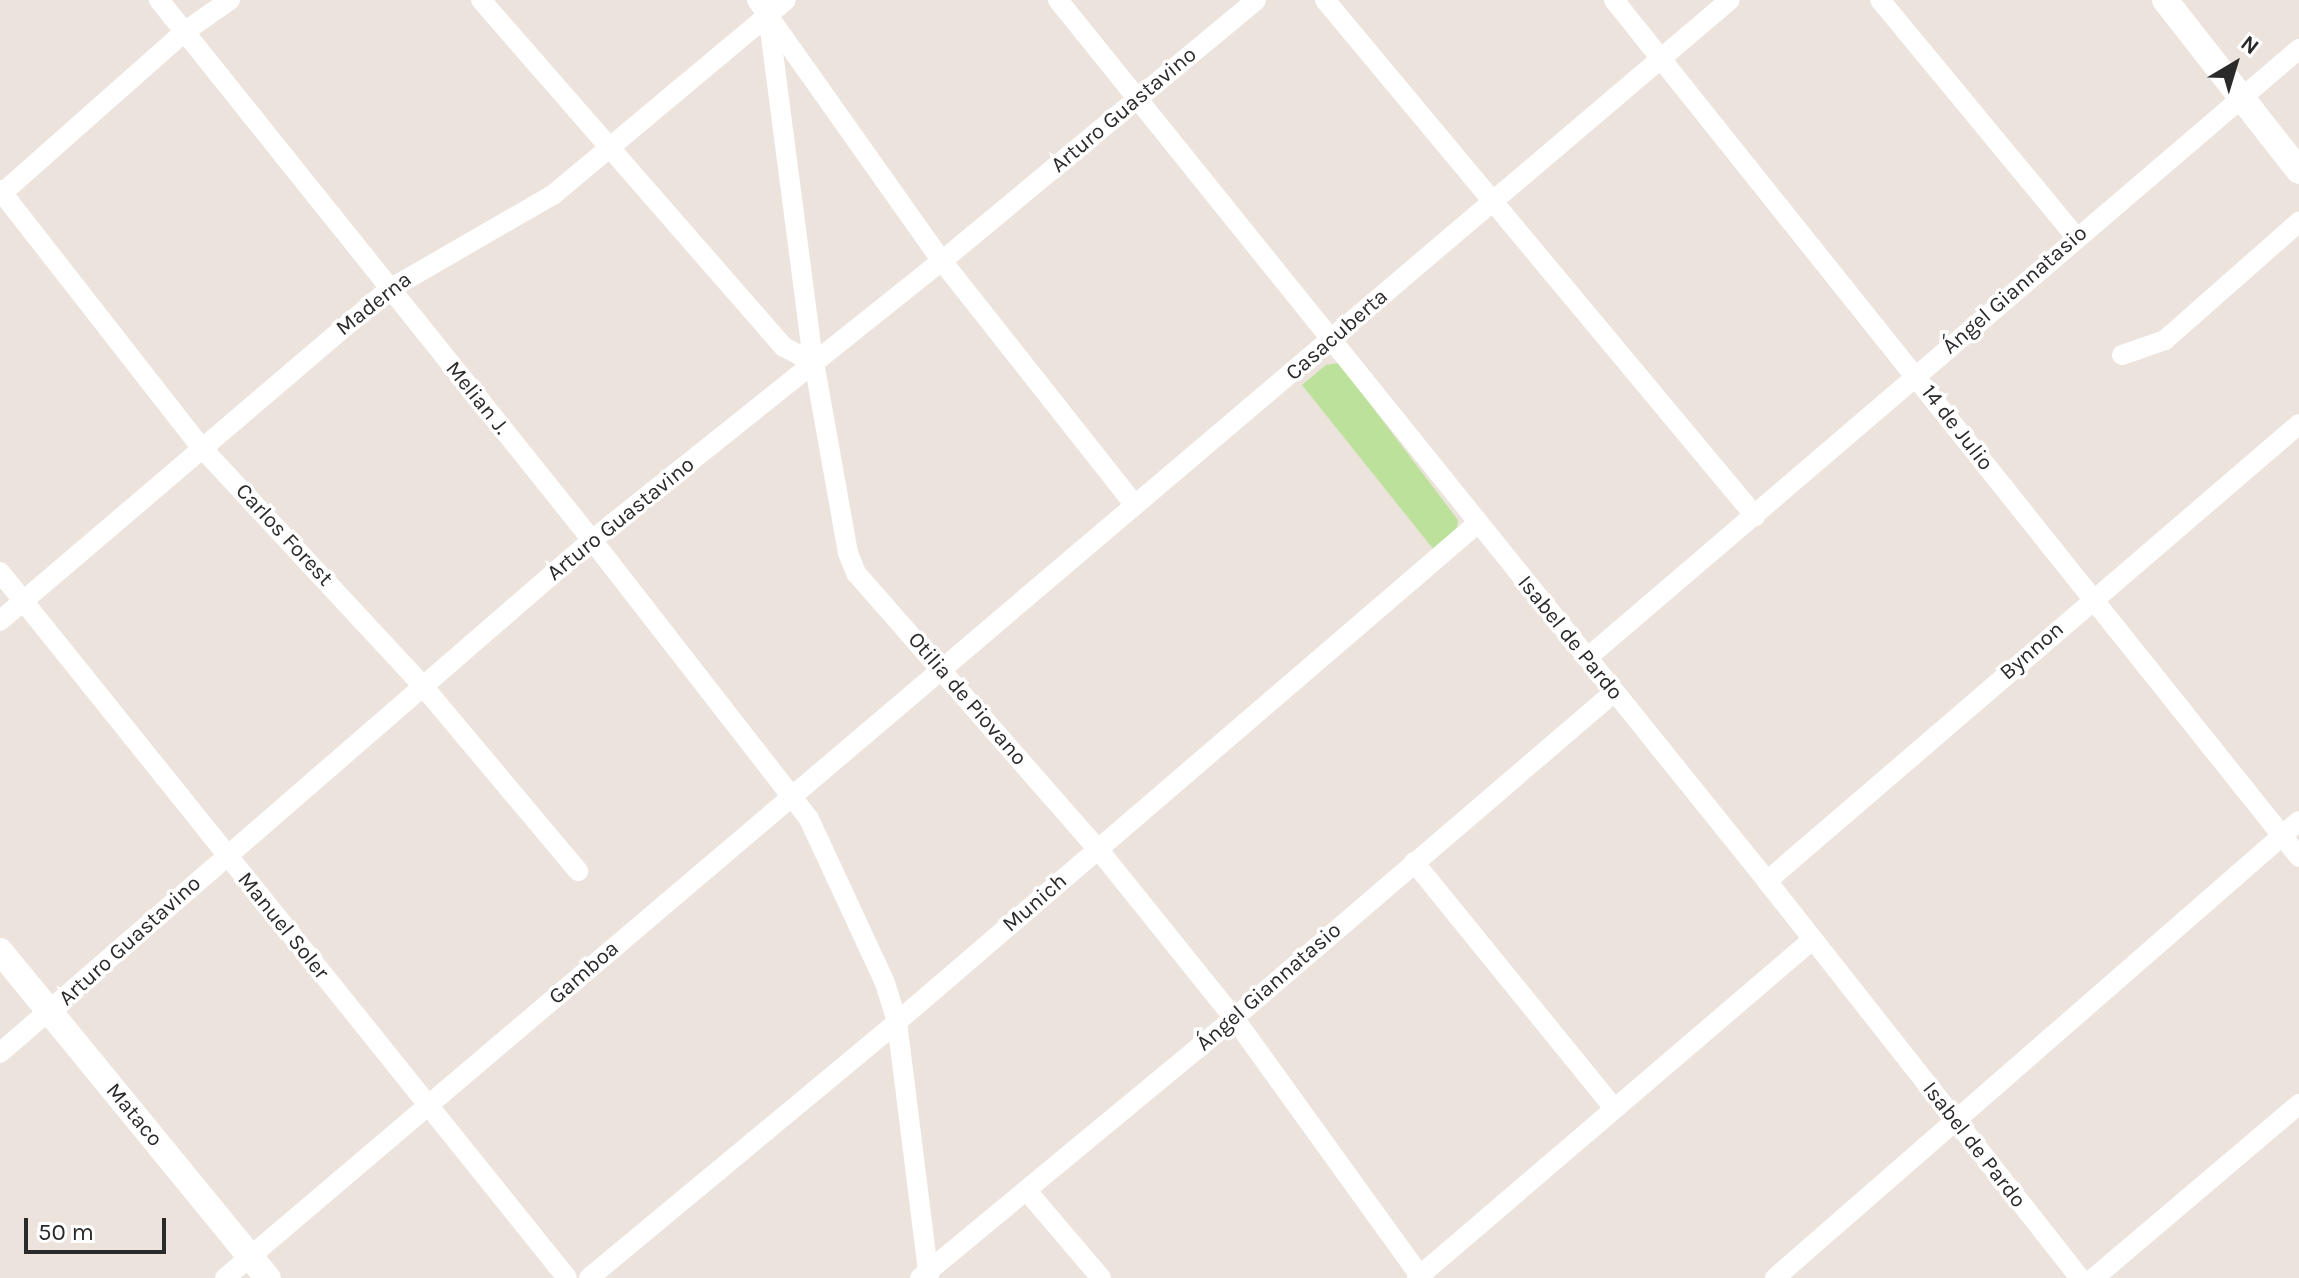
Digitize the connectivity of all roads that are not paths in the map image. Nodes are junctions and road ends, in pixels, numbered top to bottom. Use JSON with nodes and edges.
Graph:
{"nodes":[{"id":1,"x":159,"y":0,"type":"edge"},
{"id":2,"x":230,"y":0,"type":"edge"},
{"id":3,"x":481,"y":0,"type":"edge"},
{"id":4,"x":786,"y":0,"type":"edge"},
{"id":5,"x":1058,"y":0,"type":"edge"},
{"id":6,"x":1256,"y":0,"type":"edge"},
{"id":7,"x":1325,"y":0,"type":"edge"},
{"id":8,"x":1614,"y":0,"type":"edge"},
{"id":9,"x":1730,"y":0,"type":"edge"},
{"id":10,"x":1880,"y":0,"type":"edge"},
{"id":11,"x":2165,"y":0,"type":"edge"},
{"id":12,"x":763,"y":7,"type":"edge"},
{"id":13,"x":184,"y":32,"type":"junction"},
{"id":14,"x":2299,"y":49,"type":"edge"},
{"id":15,"x":1662,"y":59,"type":"junction"},
{"id":16,"x":2242,"y":98,"type":"junction"},
{"id":17,"x":1137,"y":101,"type":"junction"},
{"id":18,"x":611,"y":148,"type":"junction"},
{"id":19,"x":2299,"y":171,"type":"edge"},
{"id":20,"x":1,"y":192,"type":"edge"},
{"id":21,"x":1491,"y":203,"type":"junction"},
{"id":22,"x":2299,"y":222,"type":"edge"},
{"id":23,"x":2076,"y":237,"type":"junction"},
{"id":24,"x":942,"y":261,"type":"junction"},
{"id":25,"x":388,"y":290,"type":"junction"},
{"id":26,"x":1330,"y":341,"type":"junction"},
{"id":27,"x":2122,"y":355,"type":"dead end"},
{"id":28,"x":814,"y":363,"type":"junction"},
{"id":29,"x":1915,"y":375,"type":"junction"},
{"id":30,"x":2299,"y":424,"type":"edge"},
{"id":31,"x":201,"y":447,"type":"junction"},
{"id":32,"x":1135,"y":505,"type":"junction"},
{"id":33,"x":1755,"y":516,"type":"junction"},
{"id":34,"x":1478,"y":523,"type":"junction"},
{"id":35,"x":592,"y":540,"type":"junction"},
{"id":36,"x":0,"y":572,"type":"edge"},
{"id":37,"x":2091,"y":600,"type":"junction"},
{"id":38,"x":23,"y":601,"type":"junction"},
{"id":39,"x":0,"y":621,"type":"edge"},
{"id":40,"x":1587,"y":658,"type":"junction"},
{"id":41,"x":943,"y":670,"type":"junction"},
{"id":42,"x":422,"y":685,"type":"junction"},
{"id":43,"x":1613,"y":693,"type":"junction"},
{"id":44,"x":794,"y":797,"type":"junction"},
{"id":45,"x":2299,"y":821,"type":"edge"},
{"id":46,"x":2282,"y":835,"type":"junction"},
{"id":47,"x":1098,"y":849,"type":"junction"},
{"id":48,"x":225,"y":856,"type":"junction"},
{"id":49,"x":2299,"y":857,"type":"edge"},
{"id":50,"x":1414,"y":862,"type":"junction"},
{"id":51,"x":578,"y":871,"type":"dead end"},
{"id":52,"x":1767,"y":881,"type":"junction"},
{"id":53,"x":1812,"y":940,"type":"junction"},
{"id":54,"x":0,"y":951,"type":"edge"},
{"id":55,"x":50,"y":1013,"type":"junction"},
{"id":56,"x":1234,"y":1018,"type":"junction"},
{"id":57,"x":897,"y":1022,"type":"junction"},
{"id":58,"x":0,"y":1053,"type":"edge"},
{"id":59,"x":2299,"y":1104,"type":"edge"},
{"id":60,"x":430,"y":1105,"type":"junction"},
{"id":61,"x":1614,"y":1108,"type":"junction"},
{"id":62,"x":1955,"y":1120,"type":"junction"},
{"id":63,"x":1027,"y":1191,"type":"junction"},
{"id":64,"x":252,"y":1257,"type":"junction"},
{"id":65,"x":1442,"y":1270,"type":"edge"},
{"id":66,"x":926,"y":1276,"type":"edge"},
{"id":67,"x":1418,"y":1277,"type":"edge"},
{"id":68,"x":225,"y":1278,"type":"edge"},
{"id":69,"x":268,"y":1278,"type":"edge"},
{"id":70,"x":567,"y":1278,"type":"edge"},
{"id":71,"x":589,"y":1278,"type":"edge"},
{"id":72,"x":1101,"y":1278,"type":"edge"},
{"id":73,"x":1775,"y":1278,"type":"edge"},
{"id":74,"x":2080,"y":1278,"type":"edge"},
{"id":75,"x":2094,"y":1278,"type":"edge"}],
"edges":[{"from":1,"to":13,"type":"street","name":"Melian J."},
{"from":2,"to":13,"type":"street"},
{"from":3,"to":18,"type":"street"},
{"from":4,"to":12,"type":"street","name":"Maderna"},
{"from":5,"to":17,"type":"street","name":"Isabel de Pardo"},
{"from":6,"to":17,"type":"street","name":"Arturo Guastavino"},
{"from":7,"to":21,"type":"street"},
{"from":8,"to":15,"type":"street","name":"14 de Julio"},
{"from":9,"to":15,"type":"street","name":"Casacuberta"},
{"from":10,"to":23,"type":"street"},
{"from":11,"to":16,"type":"street"},
{"from":12,"to":18,"type":"street","name":"Maderna"},
{"from":12,"to":24,"type":"street"},
{"from":12,"to":28,"type":"street","name":"Otilia de Piovano"},
{"from":13,"to":20,"type":"street"},
{"from":13,"to":25,"type":"street","name":"Melian J."},
{"from":14,"to":16,"type":"street","name":"Ángel Giannatasio"},
{"from":15,"to":21,"type":"street","name":"Casacuberta"},
{"from":15,"to":29,"type":"street","name":"14 de Julio"},
{"from":16,"to":19,"type":"street"},
{"from":16,"to":23,"type":"street","name":"Ángel Giannatasio"},
{"from":17,"to":24,"type":"street","name":"Arturo Guastavino"},
{"from":17,"to":26,"type":"street","name":"Isabel de Pardo"},
{"from":18,"to":25,"type":"street","name":"Maderna"},
{"from":18,"to":28,"type":"street"},
{"from":20,"to":31,"type":"street","name":"Carlos Forest"},
{"from":21,"to":26,"type":"street","name":"Casacuberta"},
{"from":21,"to":33,"type":"street"},
{"from":22,"to":27,"type":"street"},
{"from":23,"to":29,"type":"street","name":"Ángel Giannatasio"},
{"from":24,"to":28,"type":"street","name":"Arturo Guastavino"},
{"from":24,"to":32,"type":"street"},
{"from":25,"to":31,"type":"street","name":"Maderna"},
{"from":25,"to":35,"type":"street","name":"Melian J."},
{"from":26,"to":32,"type":"street","name":"Casacuberta"},
{"from":26,"to":34,"type":"street","name":"Isabel de Pardo"},
{"from":28,"to":35,"type":"street","name":"Arturo Guastavino"},
{"from":28,"to":41,"type":"street","name":"Otilia de Piovano"},
{"from":29,"to":33,"type":"street","name":"Ángel Giannatasio"},
{"from":29,"to":37,"type":"street","name":"14 de Julio"},
{"from":30,"to":37,"type":"street","name":"Bynnon"},
{"from":31,"to":38,"type":"street","name":"Maderna"},
{"from":31,"to":42,"type":"street","name":"Carlos Forest"},
{"from":32,"to":41,"type":"street","name":"Casacuberta"},
{"from":33,"to":40,"type":"street","name":"Ángel Giannatasio"},
{"from":34,"to":40,"type":"street","name":"Isabel de Pardo"},
{"from":34,"to":47,"type":"street","name":"Munich"},
{"from":35,"to":42,"type":"street","name":"Arturo Guastavino"},
{"from":35,"to":44,"type":"street","name":"Melian J."},
{"from":36,"to":38,"type":"street","name":"Manuel Soler"},
{"from":37,"to":46,"type":"street","name":"14 de Julio"},
{"from":37,"to":52,"type":"street","name":"Bynnon"},
{"from":38,"to":39,"type":"street","name":"Maderna"},
{"from":38,"to":48,"type":"street","name":"Manuel Soler"},
{"from":40,"to":43,"type":"street","name":"Isabel de Pardo"},
{"from":41,"to":44,"type":"street","name":"Gamboa"},
{"from":41,"to":47,"type":"street","name":"Otilia de Piovano"},
{"from":42,"to":48,"type":"street","name":"Arturo Guastavino"},
{"from":42,"to":51,"type":"street","name":"Carlos Forest"},
{"from":43,"to":50,"type":"street","name":"Ángel Giannatasio"},
{"from":43,"to":52,"type":"street","name":"Isabel de Pardo"},
{"from":44,"to":57,"type":"street","name":"Melian J."},
{"from":44,"to":60,"type":"street","name":"Gamboa"},
{"from":45,"to":46,"type":"street"},
{"from":46,"to":49,"type":"street","name":"14 de Julio"},
{"from":46,"to":62,"type":"street"},
{"from":47,"to":56,"type":"street","name":"Otilia de Piovano"},
{"from":47,"to":57,"type":"street","name":"Munich"},
{"from":48,"to":55,"type":"street","name":"Arturo Guastavino"},
{"from":48,"to":60,"type":"street","name":"Manuel Soler"},
{"from":50,"to":56,"type":"street","name":"Ángel Giannatasio"},
{"from":50,"to":61,"type":"street"},
{"from":52,"to":53,"type":"street","name":"Isabel de Pardo"},
{"from":53,"to":61,"type":"street"},
{"from":53,"to":62,"type":"street","name":"Isabel de Pardo"},
{"from":54,"to":55,"type":"street","name":"Mataco"},
{"from":55,"to":58,"type":"street","name":"Arturo Guastavino"},
{"from":55,"to":64,"type":"street","name":"Mataco"},
{"from":56,"to":63,"type":"street","name":"Ángel Giannatasio"},
{"from":56,"to":67,"type":"street","name":"Otilia de Piovano"},
{"from":57,"to":66,"type":"street","name":"Melian J."},
{"from":57,"to":71,"type":"street","name":"Munich"},
{"from":59,"to":75,"type":"street"},
{"from":60,"to":64,"type":"street","name":"Gamboa"},
{"from":60,"to":70,"type":"street","name":"Manuel Soler"},
{"from":61,"to":65,"type":"street"},
{"from":62,"to":73,"type":"street"},
{"from":62,"to":74,"type":"street","name":"Isabel de Pardo"},
{"from":63,"to":66,"type":"street","name":"Ángel Giannatasio"},
{"from":63,"to":72,"type":"street"},
{"from":64,"to":68,"type":"street","name":"Gamboa"},
{"from":64,"to":69,"type":"street","name":"Mataco"},
{"from":65,"to":67,"type":"street"}]}
